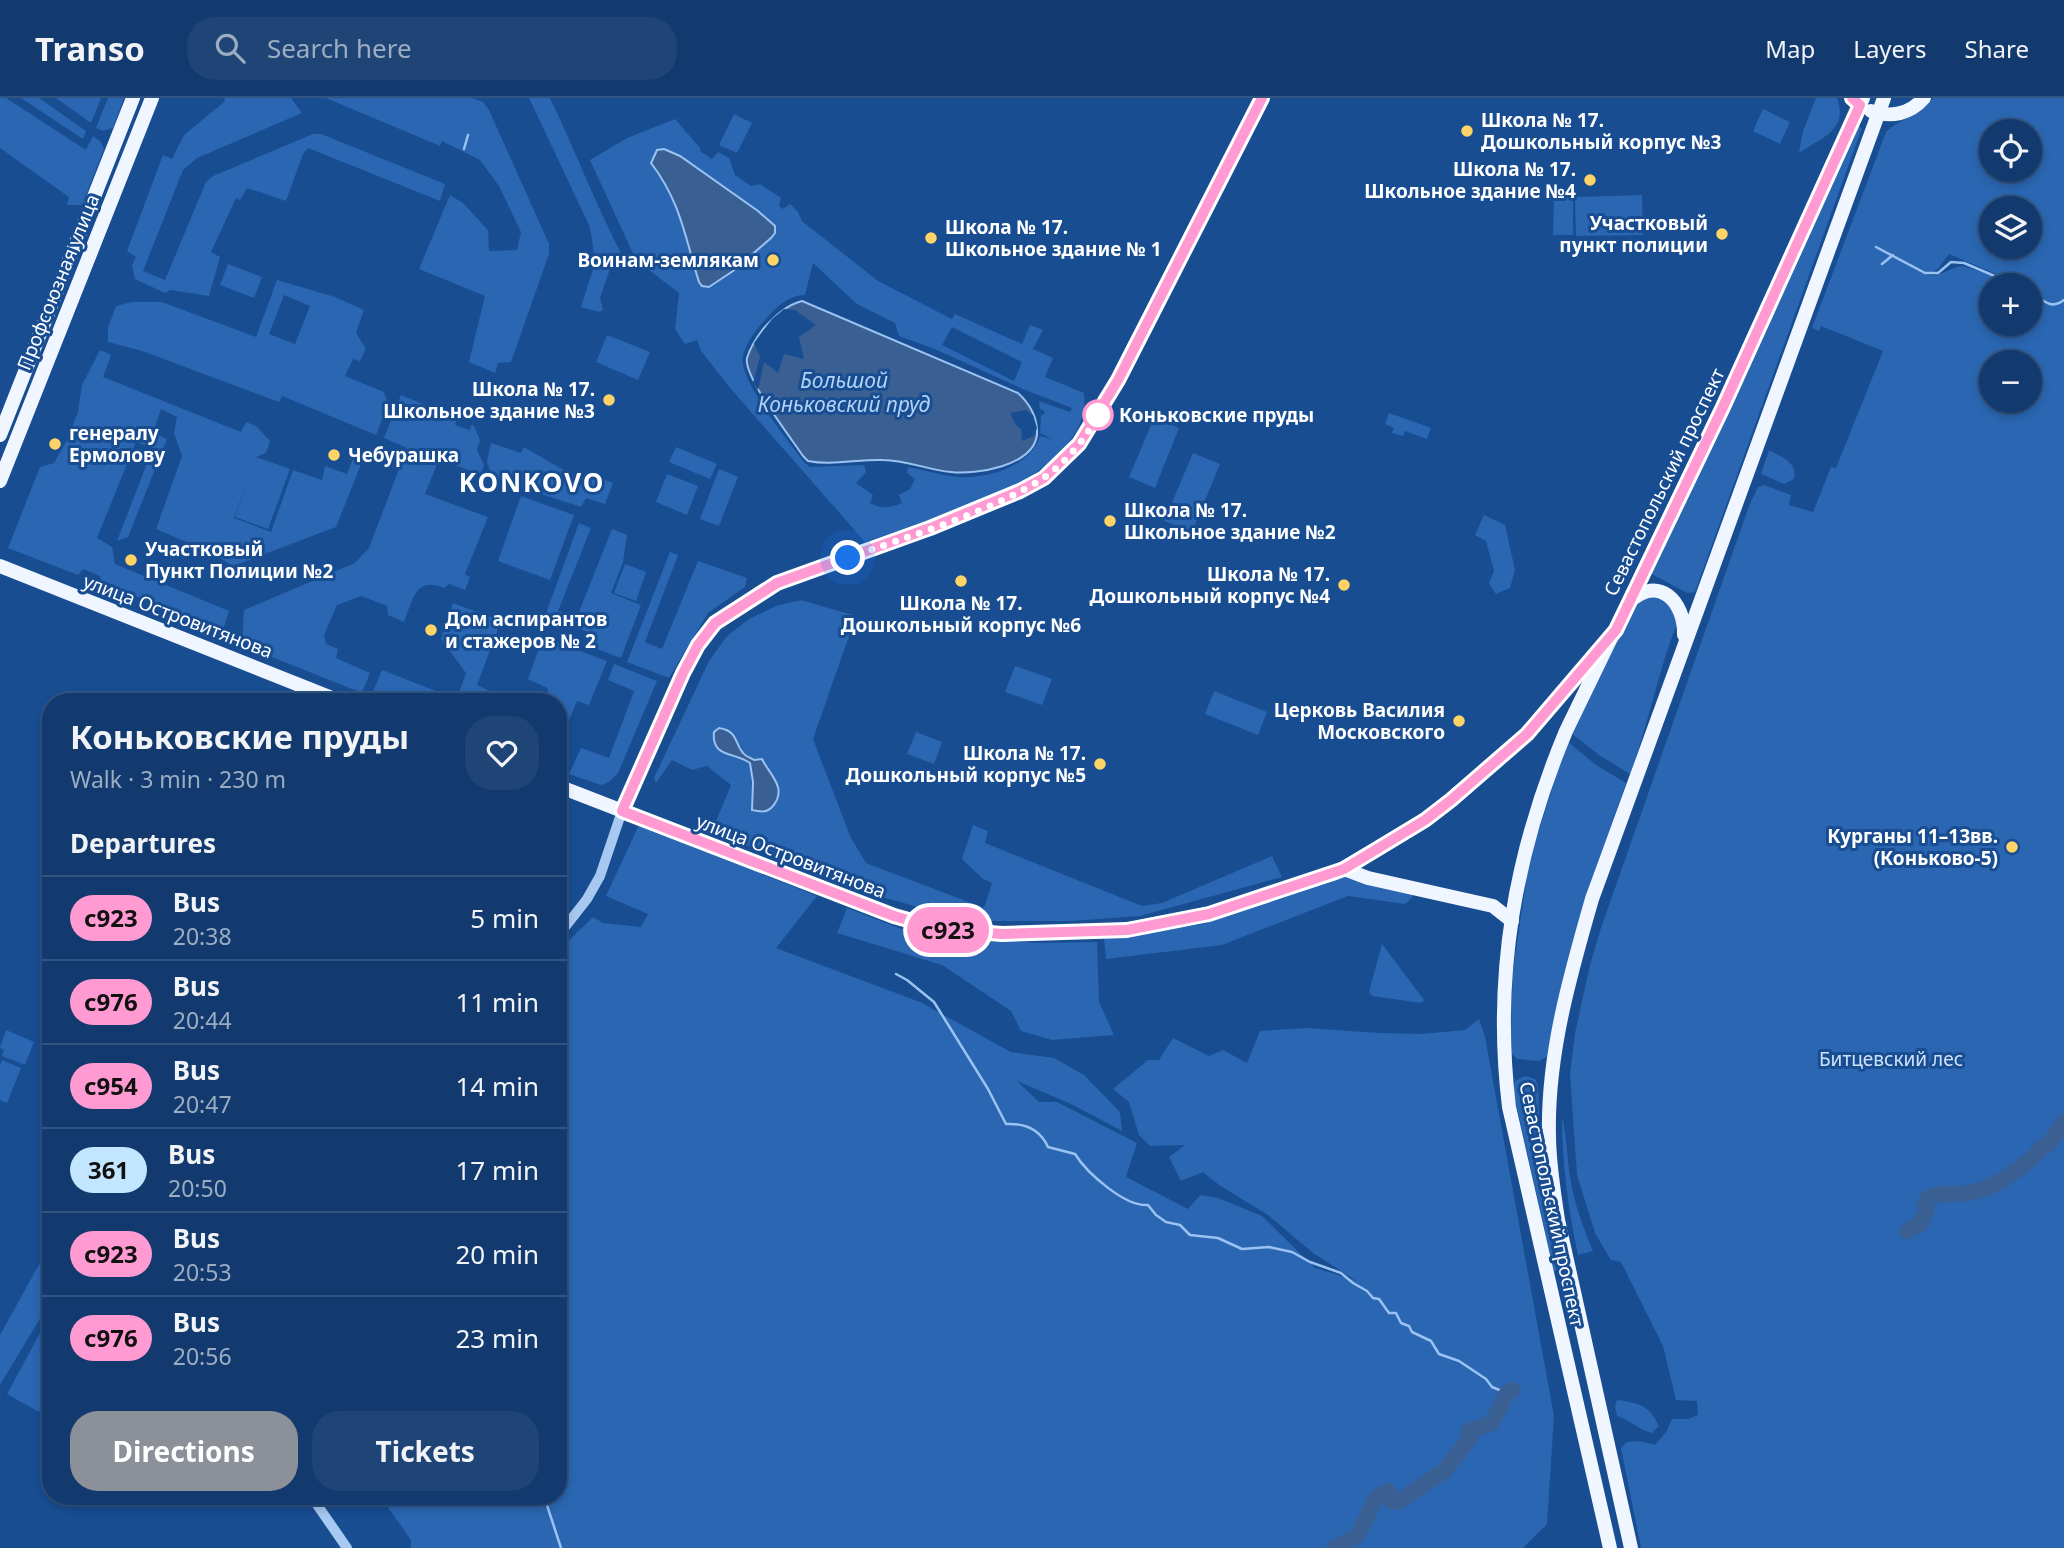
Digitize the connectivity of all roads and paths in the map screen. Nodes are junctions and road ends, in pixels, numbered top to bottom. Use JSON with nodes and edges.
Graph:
{"nodes":[{"id":1,"x":133,"y":98,"type":"edge"},
{"id":2,"x":152,"y":98,"type":"edge"},
{"id":3,"x":1262,"y":98,"type":"edge"},
{"id":4,"x":1884,"y":98,"type":"edge"},
{"id":5,"x":1924,"y":98,"type":"edge"},
{"id":6,"x":1858,"y":100,"type":"edge"},
{"id":7,"x":1877,"y":113,"type":"junction"},
{"id":8,"x":0,"y":435,"type":"edge"},
{"id":9,"x":0,"y":481,"type":"edge"},
{"id":10,"x":0,"y":566,"type":"edge"},
{"id":11,"x":1627,"y":604,"type":"junction"},
{"id":12,"x":1616,"y":630,"type":"junction"},
{"id":13,"x":1684,"y":644,"type":"junction"},
{"id":14,"x":319,"y":693,"type":"edge"},
{"id":15,"x":567,"y":790,"type":"edge"},
{"id":16,"x":622,"y":811,"type":"junction"},
{"id":17,"x":1344,"y":869,"type":"junction"},
{"id":18,"x":1512,"y":921,"type":"junction"},
{"id":19,"x":567,"y":925,"type":"edge"},
{"id":20,"x":317,"y":1505,"type":"edge"},
{"id":21,"x":346,"y":1548,"type":"edge"},
{"id":22,"x":1610,"y":1548,"type":"edge"},
{"id":23,"x":1631,"y":1548,"type":"edge"}],
"edges":[{"from":1,"to":8,"type":"main road"},
{"from":2,"to":9,"type":"main road","name":"Профсоюзная улица"},
{"from":3,"to":16,"type":"street"},
{"from":4,"to":7,"type":"main road","name":"Севастопольский проспект"},
{"from":5,"to":7,"type":"main road"},
{"from":6,"to":7,"type":"main road"},
{"from":6,"to":11,"type":"main road","name":"Севастопольский проспект"},
{"from":7,"to":13,"type":"main road","name":"Севастопольский проспект"},
{"from":10,"to":14,"type":"main road","name":"улица Островитянова"},
{"from":11,"to":12,"type":"main road","name":"Севастопольский проспект"},
{"from":11,"to":13,"type":"main road"},
{"from":12,"to":17,"type":"main road","name":"улица Островитянова"},
{"from":12,"to":18,"type":"main road","name":"Севастопольский проспект"},
{"from":13,"to":23,"type":"main road","name":"Севастопольский проспект"},
{"from":15,"to":16,"type":"main road","name":"улица Островитянова"},
{"from":16,"to":17,"type":"main road","name":"улица Островитянова"},
{"from":16,"to":19,"type":"street"},
{"from":17,"to":18,"type":"main road"},
{"from":18,"to":22,"type":"main road","name":"Севастопольский проспект"},
{"from":20,"to":21,"type":"street"}]}
